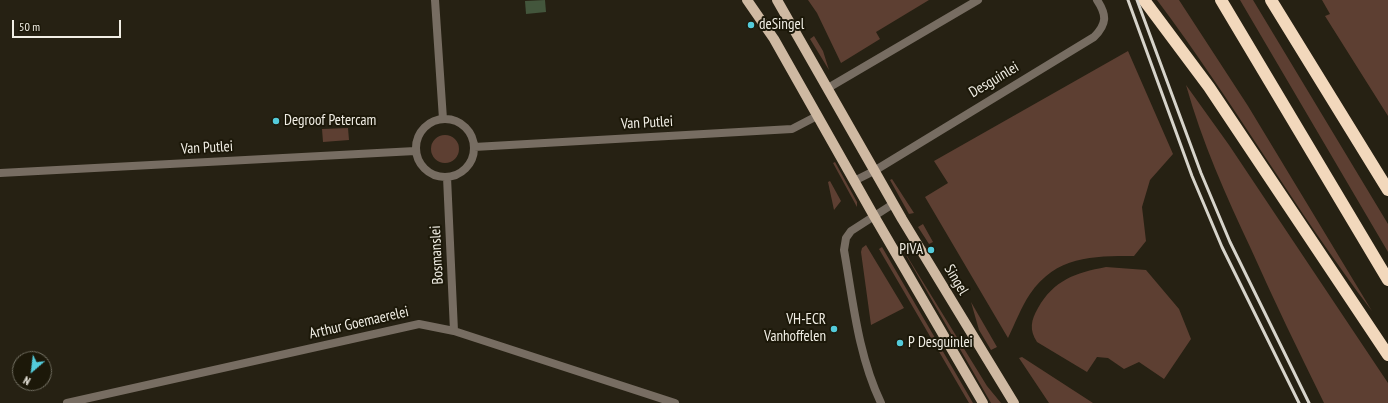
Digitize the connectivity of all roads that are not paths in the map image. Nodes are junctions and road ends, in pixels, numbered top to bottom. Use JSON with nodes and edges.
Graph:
{"nodes":[{"id":1,"x":435,"y":0,"type":"edge"},
{"id":2,"x":747,"y":0,"type":"edge"},
{"id":3,"x":777,"y":0,"type":"edge"},
{"id":4,"x":978,"y":0,"type":"edge"},
{"id":5,"x":1097,"y":0,"type":"edge"},
{"id":6,"x":1144,"y":0,"type":"edge"},
{"id":7,"x":1221,"y":0,"type":"edge"},
{"id":8,"x":1271,"y":0,"type":"edge"},
{"id":9,"x":828,"y":88,"type":"junction"},
{"id":10,"x":817,"y":116,"type":"junction"},
{"id":11,"x":443,"y":119,"type":"junction"},
{"id":12,"x":474,"y":147,"type":"junction"},
{"id":13,"x":416,"y":151,"type":"junction"},
{"id":14,"x":874,"y":171,"type":"junction"},
{"id":15,"x":0,"y":173,"type":"edge"},
{"id":16,"x":447,"y":177,"type":"junction"},
{"id":17,"x":854,"y":181,"type":"junction"},
{"id":18,"x":1388,"y":190,"type":"edge"},
{"id":19,"x":893,"y":204,"type":"junction"},
{"id":20,"x":874,"y":216,"type":"junction"},
{"id":21,"x":1388,"y":280,"type":"edge"},
{"id":22,"x":454,"y":332,"type":"junction"},
{"id":23,"x":1388,"y":355,"type":"edge"},
{"id":24,"x":67,"y":403,"type":"edge"},
{"id":25,"x":676,"y":403,"type":"edge"},
{"id":26,"x":881,"y":403,"type":"edge"},
{"id":27,"x":983,"y":403,"type":"edge"},
{"id":28,"x":1014,"y":403,"type":"edge"}],
"edges":[{"from":1,"to":11,"type":"street"},
{"from":2,"to":10,"type":"main road"},
{"from":3,"to":9,"type":"main road"},
{"from":4,"to":9,"type":"street"},
{"from":5,"to":14,"type":"street","name":"Desguinlei"},
{"from":6,"to":23,"type":"highway"},
{"from":7,"to":21,"type":"highway"},
{"from":8,"to":18,"type":"highway"},
{"from":9,"to":14,"type":"main road"},
{"from":10,"to":12,"type":"street","name":"Van Putlei"},
{"from":10,"to":17,"type":"main road"},
{"from":11,"to":12,"type":"street"},
{"from":11,"to":13,"type":"street"},
{"from":12,"to":16,"type":"street"},
{"from":13,"to":15,"type":"street","name":"Van Putlei"},
{"from":13,"to":16,"type":"street"},
{"from":14,"to":17,"type":"street","name":"Desguinlei"},
{"from":14,"to":19,"type":"main road","name":"Singel"},
{"from":16,"to":22,"type":"street","name":"Bosmanslei"},
{"from":17,"to":20,"type":"main road"},
{"from":19,"to":20,"type":"street"},
{"from":19,"to":28,"type":"main road","name":"Singel"},
{"from":20,"to":26,"type":"street"},
{"from":20,"to":27,"type":"main road"},
{"from":22,"to":24,"type":"street","name":"Arthur Goemaerelei"},
{"from":22,"to":25,"type":"street","name":"Arthur Goemaerelei"}]}
